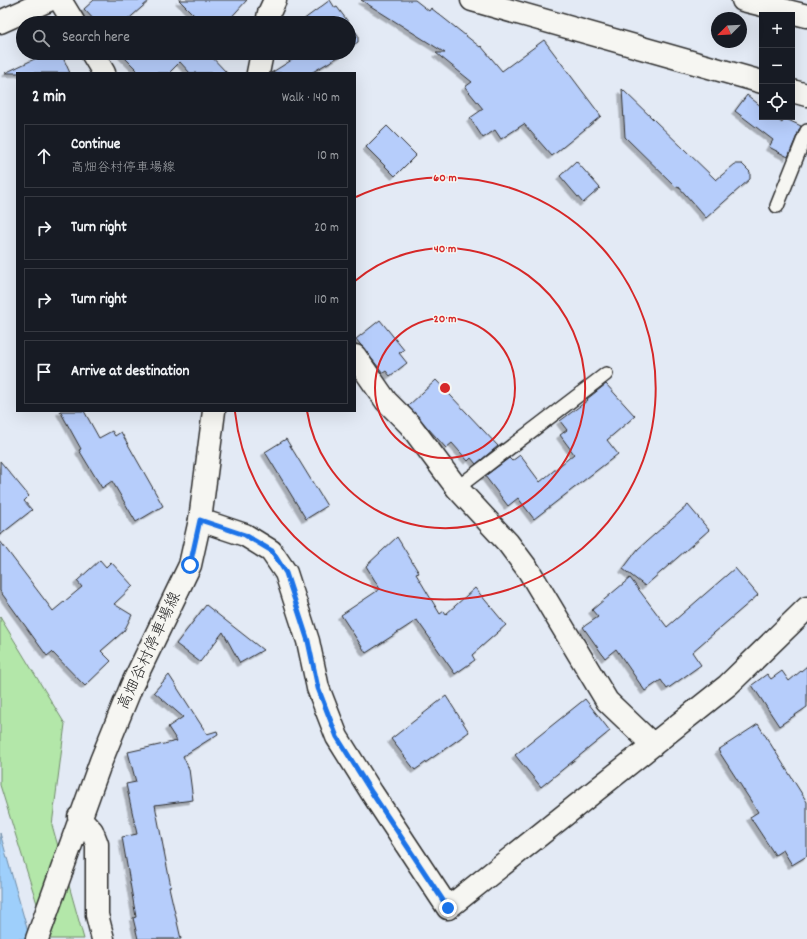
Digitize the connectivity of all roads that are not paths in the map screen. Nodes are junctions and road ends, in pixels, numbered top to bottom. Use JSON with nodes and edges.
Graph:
{"nodes":[{"id":1,"x":49,"y":0,"type":"edge"},
{"id":2,"x":60,"y":0,"type":"edge"},
{"id":3,"x":275,"y":0,"type":"edge"},
{"id":4,"x":472,"y":0,"type":"edge"},
{"id":5,"x":745,"y":1,"type":"edge"},
{"id":6,"x":70,"y":16,"type":"edge"},
{"id":7,"x":268,"y":16,"type":"edge"},
{"id":8,"x":807,"y":16,"type":"edge"},
{"id":9,"x":0,"y":22,"type":"edge"},
{"id":10,"x":96,"y":60,"type":"edge"},
{"id":11,"x":261,"y":60,"type":"edge"},
{"id":12,"x":103,"y":72,"type":"edge"},
{"id":13,"x":258,"y":72,"type":"edge"},
{"id":14,"x":759,"y":81,"type":"edge"},
{"id":15,"x":795,"y":92,"type":"edge"},
{"id":16,"x":807,"y":95,"type":"edge"},
{"id":17,"x":807,"y":131,"type":"edge"},
{"id":18,"x":776,"y":206,"type":"dead end"},
{"id":19,"x":356,"y":357,"type":"edge"},
{"id":20,"x":606,"y":374,"type":"dead end"},
{"id":21,"x":214,"y":412,"type":"edge"},
{"id":22,"x":457,"y":488,"type":"junction"},
{"id":23,"x":200,"y":520,"type":"junction"},
{"id":24,"x":807,"y":608,"type":"edge"},
{"id":25,"x":653,"y":745,"type":"junction"},
{"id":26,"x":79,"y":817,"type":"junction"},
{"id":27,"x":37,"y":939,"type":"edge"},
{"id":28,"x":103,"y":939,"type":"edge"}],
"edges":[{"from":1,"to":9,"type":"main road"},
{"from":2,"to":6,"type":"main road"},
{"from":3,"to":7,"type":"main road"},
{"from":4,"to":14,"type":"main road"},
{"from":5,"to":8,"type":"main road"},
{"from":10,"to":12,"type":"main road"},
{"from":11,"to":13,"type":"main road"},
{"from":15,"to":16,"type":"main road"},
{"from":17,"to":18,"type":"lane"},
{"from":19,"to":22,"type":"main road"},
{"from":20,"to":22,"type":"lane"},
{"from":21,"to":23,"type":"main road","name":"高畑谷村停車場線"},
{"from":22,"to":25,"type":"main road"},
{"from":23,"to":25,"type":"main road"},
{"from":23,"to":26,"type":"main road","name":"高畑谷村停車場線"},
{"from":24,"to":25,"type":"main road"},
{"from":26,"to":27,"type":"main road","name":"高畑谷村停車場線"},
{"from":26,"to":28,"type":"main road"}]}
